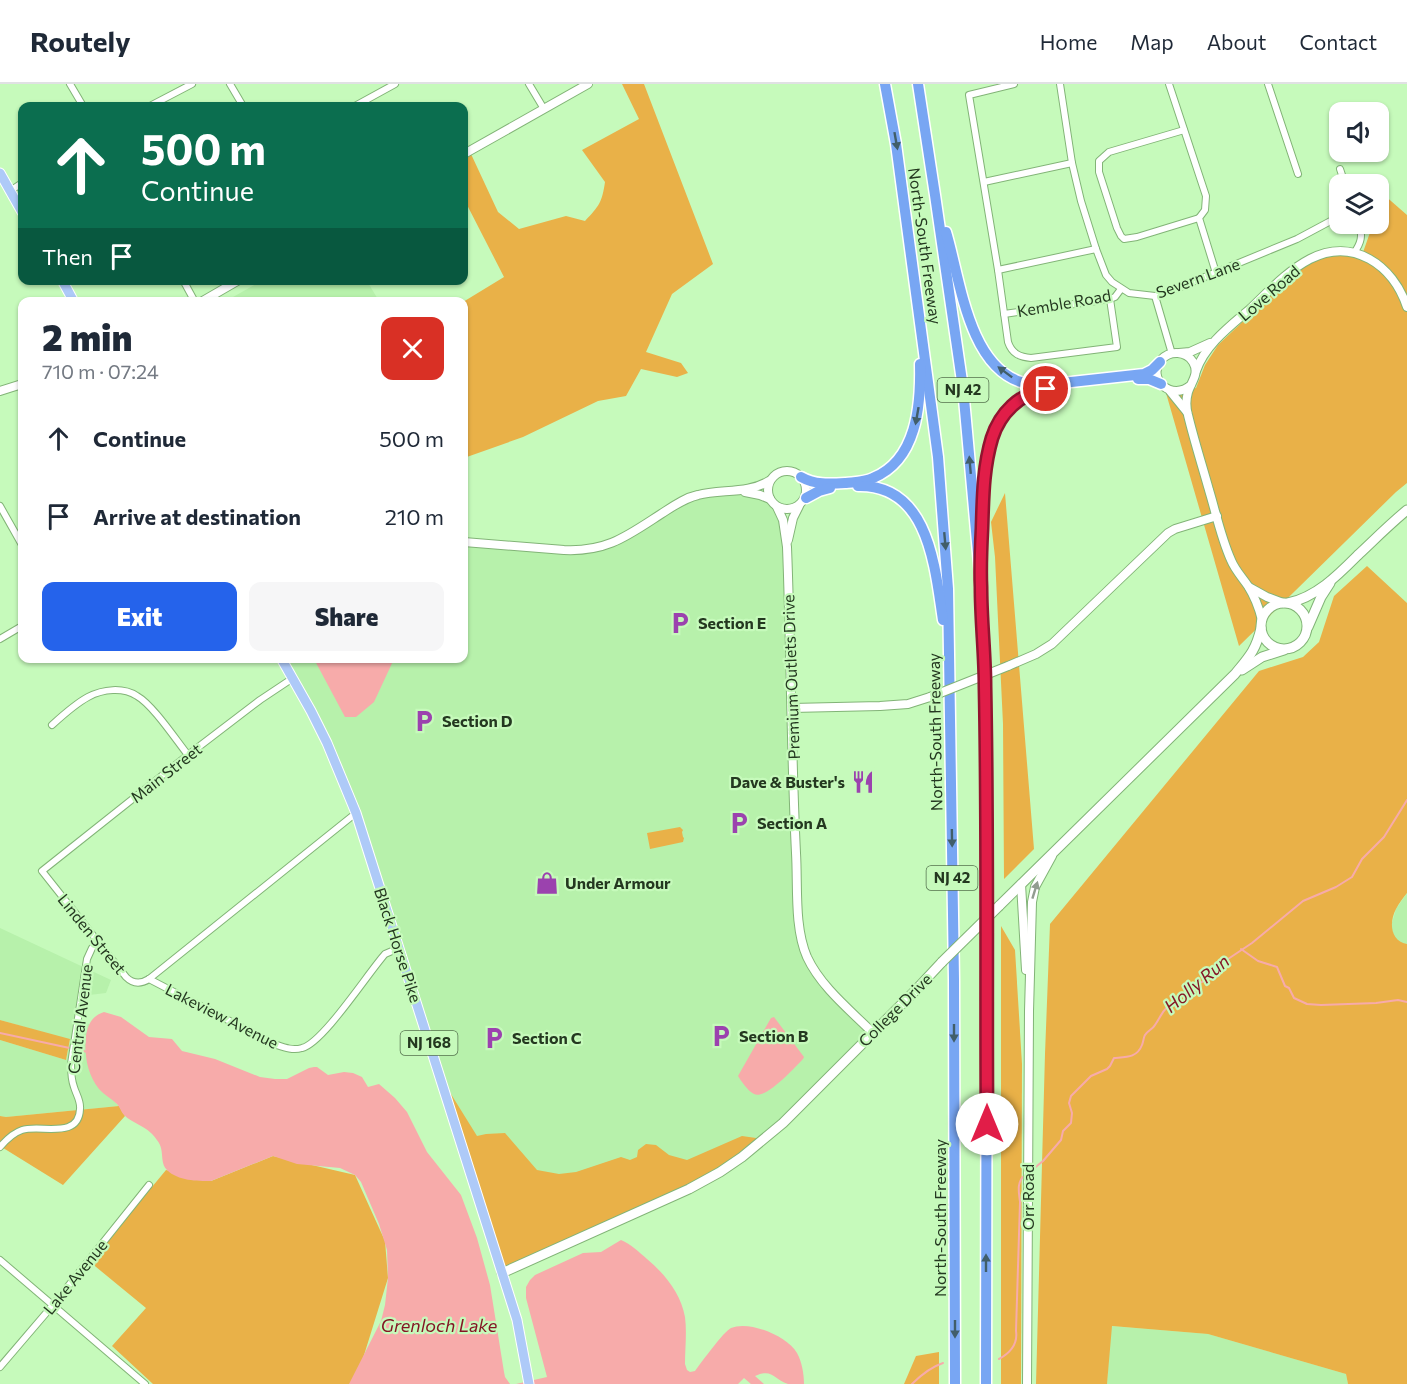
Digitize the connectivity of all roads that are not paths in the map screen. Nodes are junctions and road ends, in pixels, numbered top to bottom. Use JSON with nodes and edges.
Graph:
{"nodes":[{"id":1,"x":70,"y":84,"type":"edge"},
{"id":2,"x":192,"y":84,"type":"edge"},
{"id":3,"x":230,"y":84,"type":"edge"},
{"id":4,"x":394,"y":84,"type":"edge"},
{"id":5,"x":529,"y":84,"type":"edge"},
{"id":6,"x":588,"y":84,"type":"edge"},
{"id":7,"x":885,"y":84,"type":"edge"},
{"id":8,"x":918,"y":84,"type":"edge"},
{"id":9,"x":1014,"y":84,"type":"edge"},
{"id":10,"x":1060,"y":84,"type":"edge"},
{"id":11,"x":1169,"y":84,"type":"edge"},
{"id":12,"x":1268,"y":84,"type":"edge"},
{"id":13,"x":81,"y":102,"type":"edge"},
{"id":14,"x":158,"y":102,"type":"edge"},
{"id":15,"x":241,"y":102,"type":"edge"},
{"id":16,"x":363,"y":102,"type":"edge"},
{"id":17,"x":544,"y":109,"type":"junction"},
{"id":18,"x":1184,"y":130,"type":"junction"},
{"id":19,"x":468,"y":152,"type":"edge"},
{"id":20,"x":1072,"y":163,"type":"junction"},
{"id":21,"x":1340,"y":169,"type":"dead end"},
{"id":22,"x":0,"y":174,"type":"edge"},
{"id":23,"x":1298,"y":174,"type":"dead end"},
{"id":24,"x":1342,"y":174,"type":"edge"},
{"id":25,"x":984,"y":182,"type":"junction"},
{"id":26,"x":18,"y":186,"type":"edge"},
{"id":27,"x":10,"y":191,"type":"junction"},
{"id":28,"x":935,"y":195,"type":"junction"},
{"id":29,"x":18,"y":205,"type":"edge"},
{"id":30,"x":1199,"y":218,"type":"junction"},
{"id":31,"x":1329,"y":222,"type":"edge"},
{"id":32,"x":1361,"y":234,"type":"edge"},
{"id":33,"x":1096,"y":249,"type":"junction"},
{"id":34,"x":1354,"y":253,"type":"junction"},
{"id":35,"x":998,"y":270,"type":"junction"},
{"id":36,"x":1216,"y":273,"type":"junction"},
{"id":37,"x":230,"y":285,"type":"edge"},
{"id":38,"x":1121,"y":289,"type":"junction"},
{"id":39,"x":917,"y":295,"type":"junction"},
{"id":40,"x":1155,"y":296,"type":"junction"},
{"id":41,"x":210,"y":297,"type":"edge"},
{"id":42,"x":1110,"y":299,"type":"junction"},
{"id":43,"x":1407,"y":307,"type":"edge"},
{"id":44,"x":1004,"y":314,"type":"junction"},
{"id":45,"x":1217,"y":339,"type":"junction"},
{"id":46,"x":1174,"y":354,"type":"junction"},
{"id":47,"x":1160,"y":362,"type":"junction"},
{"id":48,"x":1196,"y":372,"type":"junction"},
{"id":49,"x":18,"y":385,"type":"edge"},
{"id":50,"x":1191,"y":385,"type":"junction"},
{"id":51,"x":1165,"y":387,"type":"junction"},
{"id":52,"x":0,"y":391,"type":"edge"},
{"id":53,"x":1187,"y":413,"type":"junction"},
{"id":54,"x":801,"y":477,"type":"junction"},
{"id":55,"x":770,"y":482,"type":"junction"},
{"id":56,"x":725,"y":491,"type":"junction"},
{"id":57,"x":770,"y":499,"type":"junction"},
{"id":58,"x":802,"y":502,"type":"junction"},
{"id":59,"x":0,"y":507,"type":"edge"},
{"id":60,"x":777,"y":507,"type":"junction"},
{"id":61,"x":1405,"y":513,"type":"edge"},
{"id":62,"x":1216,"y":516,"type":"junction"},
{"id":63,"x":18,"y":538,"type":"edge"},
{"id":64,"x":468,"y":542,"type":"edge"},
{"id":65,"x":787,"y":547,"type":"junction"},
{"id":66,"x":1331,"y":581,"type":"junction"},
{"id":67,"x":981,"y":586,"type":"junction"},
{"id":68,"x":1248,"y":587,"type":"junction"},
{"id":69,"x":1286,"y":603,"type":"junction"},
{"id":70,"x":1262,"y":624,"type":"junction"},
{"id":71,"x":18,"y":628,"type":"edge"},
{"id":72,"x":1307,"y":629,"type":"junction"},
{"id":73,"x":0,"y":639,"type":"edge"},
{"id":74,"x":1289,"y":648,"type":"junction"},
{"id":75,"x":949,"y":654,"type":"junction"},
{"id":76,"x":284,"y":663,"type":"edge"},
{"id":77,"x":1235,"y":674,"type":"junction"},
{"id":78,"x":292,"y":678,"type":"junction"},
{"id":79,"x":792,"y":708,"type":"junction"},
{"id":80,"x":52,"y":725,"type":"dead end"},
{"id":81,"x":188,"y":755,"type":"junction"},
{"id":82,"x":356,"y":813,"type":"junction"},
{"id":83,"x":1058,"y":847,"type":"junction"},
{"id":84,"x":42,"y":871,"type":"joint"},
{"id":85,"x":1021,"y":884,"type":"junction"},
{"id":86,"x":98,"y":942,"type":"junction"},
{"id":87,"x":399,"y":948,"type":"junction"},
{"id":88,"x":149,"y":979,"type":"junction"},
{"id":89,"x":1029,"y":1011,"type":"junction"},
{"id":90,"x":873,"y":1033,"type":"junction"},
{"id":91,"x":0,"y":1147,"type":"edge"},
{"id":92,"x":149,"y":1185,"type":"dead end"},
{"id":93,"x":0,"y":1260,"type":"edge"},
{"id":94,"x":502,"y":1273,"type":"junction"},
{"id":95,"x":53,"y":1305,"type":"junction"},
{"id":96,"x":0,"y":1367,"type":"edge"},
{"id":97,"x":145,"y":1384,"type":"edge"},
{"id":98,"x":531,"y":1384,"type":"edge"},
{"id":99,"x":956,"y":1384,"type":"edge"},
{"id":100,"x":986,"y":1384,"type":"edge"},
{"id":101,"x":1027,"y":1384,"type":"edge"}],
"edges":[{"from":1,"to":13,"type":"street"},
{"from":2,"to":14,"type":"street"},
{"from":3,"to":15,"type":"street"},
{"from":4,"to":16,"type":"street"},
{"from":5,"to":17,"type":"street"},
{"from":6,"to":17,"type":"street"},
{"from":7,"to":39,"type":"highway","name":"North-South Freeway","number":"NJ 42","one_way":true},
{"from":8,"to":28,"type":"highway","name":"North-South Freeway","number":"NJ 42"},
{"from":9,"to":25,"type":"street"},
{"from":10,"to":20,"type":"street"},
{"from":11,"to":18,"type":"street"},
{"from":12,"to":23,"type":"street"},
{"from":17,"to":19,"type":"street"},
{"from":18,"to":30,"type":"street"},
{"from":18,"to":30,"type":"street"},
{"from":20,"to":25,"type":"street"},
{"from":20,"to":33,"type":"street"},
{"from":21,"to":24,"type":"street"},
{"from":22,"to":27,"type":"main road"},
{"from":25,"to":35,"type":"street"},
{"from":26,"to":27,"type":"street"},
{"from":27,"to":29,"type":"main road"},
{"from":47,"to":28,"type":"highway","one_way":true},
{"from":67,"to":28,"type":"highway","name":"North-South Freeway","number":"NJ 42","one_way":true},
{"from":30,"to":36,"type":"street"},
{"from":31,"to":36,"type":"street","name":"Severn Lane"},
{"from":32,"to":34,"type":"street"},
{"from":33,"to":35,"type":"street"},
{"from":33,"to":38,"type":"street"},
{"from":34,"to":43,"type":"street","name":"Love Road"},
{"from":34,"to":45,"type":"street","name":"Love Road"},
{"from":35,"to":44,"type":"street"},
{"from":36,"to":40,"type":"street","name":"Severn Lane"},
{"from":37,"to":41,"type":"street"},
{"from":38,"to":40,"type":"street","name":"Severn Lane"},
{"from":38,"to":42,"type":"street","name":"Kemble Road"},
{"from":39,"to":54,"type":"highway","one_way":true},
{"from":39,"to":75,"type":"highway","name":"North-South Freeway","number":"NJ 42","one_way":true},
{"from":40,"to":46,"type":"street"},
{"from":42,"to":44,"type":"street","name":"Kemble Road"},
{"from":42,"to":44,"type":"street"},
{"from":45,"to":46,"type":"street","name":"Love Road"},
{"from":45,"to":48,"type":"street","name":"Love Road"},
{"from":46,"to":47,"type":"street"},
{"from":46,"to":48,"type":"street"},
{"from":47,"to":51,"type":"street"},
{"from":48,"to":50,"type":"street"},
{"from":49,"to":52,"type":"street"},
{"from":50,"to":51,"type":"street"},
{"from":50,"to":53,"type":"street"},
{"from":51,"to":53,"type":"street"},
{"from":51,"to":67,"type":"highway"},
{"from":53,"to":62,"type":"street"},
{"from":54,"to":55,"type":"street"},
{"from":54,"to":58,"type":"street"},
{"from":55,"to":56,"type":"street"},
{"from":55,"to":57,"type":"street"},
{"from":56,"to":57,"type":"street"},
{"from":56,"to":64,"type":"street"},
{"from":57,"to":60,"type":"street"},
{"from":58,"to":60,"type":"street"},
{"from":58,"to":65,"type":"street","name":"Premium Outlets Drive"},
{"from":58,"to":75,"type":"highway"},
{"from":59,"to":63,"type":"street"},
{"from":60,"to":65,"type":"street","name":"Premium Outlets Drive"},
{"from":61,"to":66,"type":"main road"},
{"from":62,"to":68,"type":"street"},
{"from":62,"to":79,"type":"street","bridge":true},
{"from":65,"to":79,"type":"street","name":"Premium Outlets Drive"},
{"from":66,"to":69,"type":"main road"},
{"from":66,"to":72,"type":"main road"},
{"from":100,"to":67,"type":"highway","name":"North-South Freeway","number":"NJ 42","one_way":true},
{"from":68,"to":69,"type":"street"},
{"from":68,"to":70,"type":"street"},
{"from":69,"to":70,"type":"main road"},
{"from":69,"to":72,"type":"main road"},
{"from":70,"to":74,"type":"main road"},
{"from":70,"to":77,"type":"main road","name":"College Drive"},
{"from":71,"to":73,"type":"street"},
{"from":72,"to":74,"type":"main road"},
{"from":74,"to":77,"type":"main road","name":"College Drive"},
{"from":75,"to":99,"type":"highway","name":"North-South Freeway","number":"NJ 42","one_way":true},
{"from":76,"to":78,"type":"main road","name":"Black Horse Pike","number":"NJ 168"},
{"from":77,"to":83,"type":"main road","name":"College Drive"},
{"from":78,"to":81,"type":"street","name":"Main Street"},
{"from":78,"to":82,"type":"main road","name":"Black Horse Pike","number":"NJ 168"},
{"from":79,"to":90,"type":"street","name":"Premium Outlets Drive"},
{"from":80,"to":81,"type":"street"},
{"from":81,"to":84,"type":"street","name":"Main Street"},
{"from":82,"to":87,"type":"main road","name":"Black Horse Pike","number":"NJ 168"},
{"from":82,"to":88,"type":"street"},
{"from":83,"to":85,"type":"main road","name":"College Drive"},
{"from":89,"to":83,"type":"street","name":"Orr Road","one_way":true},
{"from":84,"to":86,"type":"street","name":"Linden Street"},
{"from":85,"to":89,"type":"street","name":"Orr Road"},
{"from":85,"to":90,"type":"main road","name":"College Drive","bridge":true},
{"from":86,"to":88,"type":"street","name":"Linden Street"},
{"from":86,"to":91,"type":"street","name":"Central Avenue"},
{"from":87,"to":88,"type":"street","name":"Lakeview Avenue"},
{"from":87,"to":94,"type":"main road","name":"Black Horse Pike","number":"NJ 168"},
{"from":89,"to":101,"type":"street","name":"Orr Road"},
{"from":90,"to":94,"type":"main road","name":"College Drive"},
{"from":92,"to":95,"type":"street","name":"Lake Avenue"},
{"from":93,"to":95,"type":"street"},
{"from":94,"to":98,"type":"main road","name":"Black Horse Pike","number":"NJ 168"},
{"from":95,"to":96,"type":"street","name":"Lake Avenue"},
{"from":95,"to":97,"type":"street"}]}
